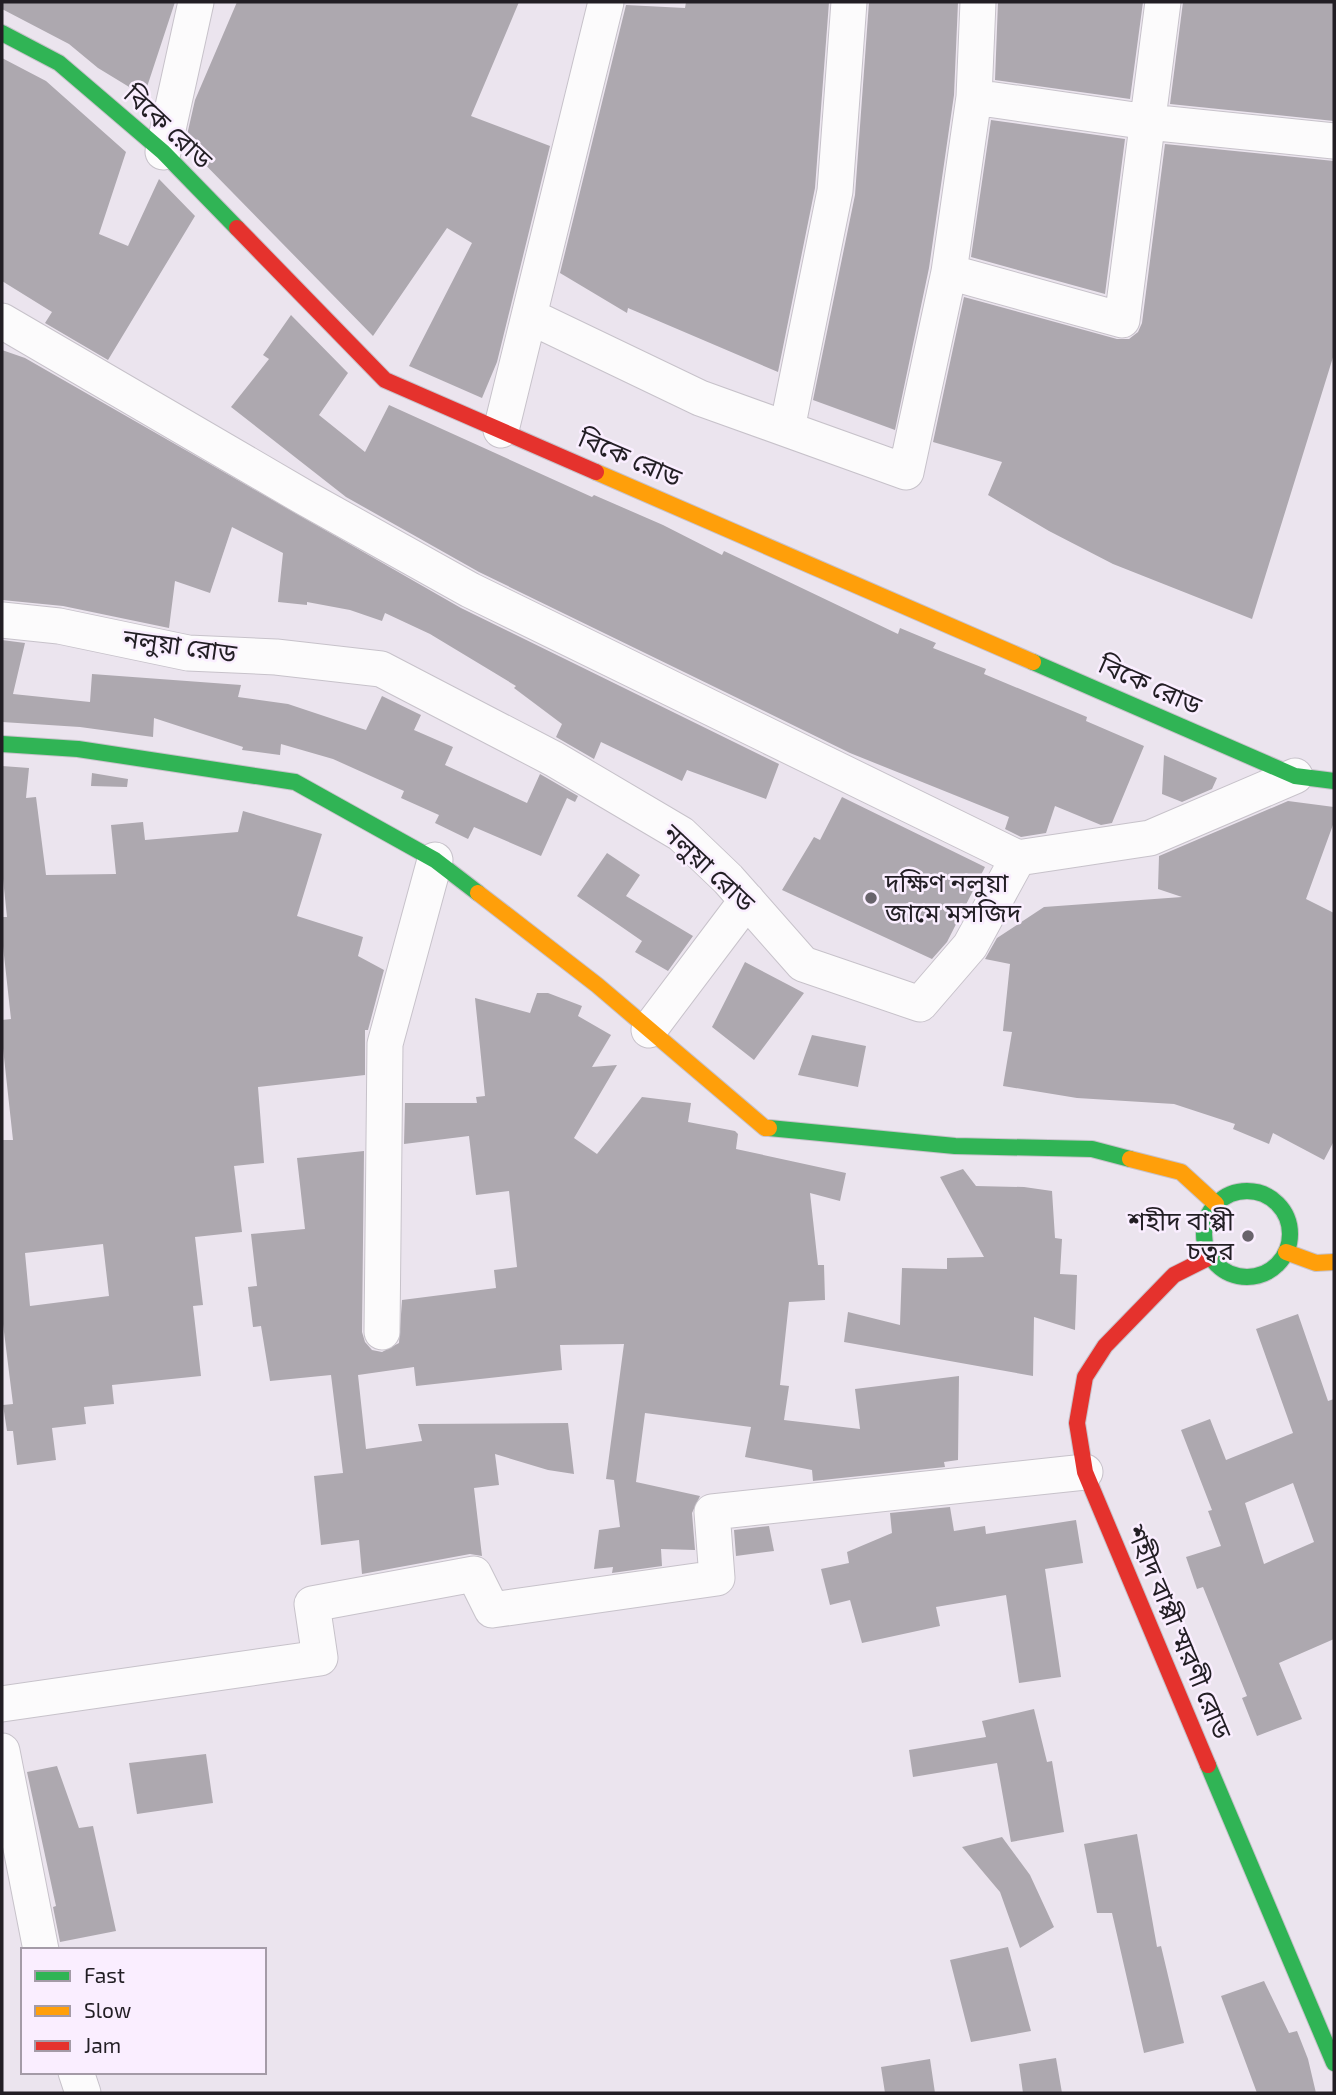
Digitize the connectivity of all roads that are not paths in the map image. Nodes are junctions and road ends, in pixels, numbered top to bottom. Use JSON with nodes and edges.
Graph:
{"nodes":[{"id":1,"x":196,"y":2,"type":"edge"},
{"id":2,"x":606,"y":2,"type":"edge"},
{"id":3,"x":849,"y":2,"type":"edge"},
{"id":4,"x":978,"y":2,"type":"edge"},
{"id":5,"x":1163,"y":2,"type":"edge"},
{"id":6,"x":2,"y":33,"type":"edge"},
{"id":7,"x":974,"y":97,"type":"junction"},
{"id":8,"x":1148,"y":122,"type":"junction"},
{"id":9,"x":1334,"y":141,"type":"edge"},
{"id":10,"x":163,"y":152,"type":"junction"},
{"id":11,"x":949,"y":272,"type":"junction"},
{"id":12,"x":529,"y":316,"type":"junction"},
{"id":13,"x":2,"y":321,"type":"edge"},
{"id":14,"x":787,"y":429,"type":"junction"},
{"id":15,"x":501,"y":430,"type":"junction"},
{"id":16,"x":2,"y":620,"type":"edge"},
{"id":17,"x":2,"y":744,"type":"edge"},
{"id":18,"x":1295,"y":776,"type":"junction"},
{"id":19,"x":1334,"y":781,"type":"edge"},
{"id":20,"x":1018,"y":858,"type":"junction"},
{"id":21,"x":435,"y":860,"type":"junction"},
{"id":22,"x":747,"y":900,"type":"junction"},
{"id":23,"x":649,"y":1030,"type":"junction"},
{"id":24,"x":1216,"y":1204,"type":"junction"},
{"id":25,"x":1286,"y":1252,"type":"junction"},
{"id":26,"x":1210,"y":1256,"type":"junction"},
{"id":27,"x":1334,"y":1262,"type":"edge"},
{"id":28,"x":382,"y":1332,"type":"dead end"},
{"id":29,"x":1085,"y":1472,"type":"junction"},
{"id":30,"x":2,"y":1704,"type":"edge"},
{"id":31,"x":2,"y":1751,"type":"edge"},
{"id":32,"x":41,"y":1948,"type":"edge"},
{"id":33,"x":1334,"y":2063,"type":"edge"},
{"id":34,"x":77,"y":2074,"type":"edge"},
{"id":35,"x":83,"y":2093,"type":"edge"}],
"edges":[{"from":1,"to":10,"type":"street"},
{"from":2,"to":12,"type":"street"},
{"from":3,"to":14,"type":"street"},
{"from":4,"to":7,"type":"street"},
{"from":5,"to":8,"type":"street"},
{"from":6,"to":10,"type":"street","name":"বিকে রোড"},
{"from":7,"to":8,"type":"street"},
{"from":7,"to":11,"type":"street"},
{"from":8,"to":9,"type":"street"},
{"from":8,"to":11,"type":"street"},
{"from":10,"to":15,"type":"street","name":"বিকে রোড"},
{"from":11,"to":14,"type":"street"},
{"from":12,"to":14,"type":"street"},
{"from":12,"to":15,"type":"street"},
{"from":13,"to":20,"type":"street"},
{"from":15,"to":18,"type":"street","name":"বিকে রোড"},
{"from":16,"to":22,"type":"street","name":"নলুয়া রোড"},
{"from":17,"to":21,"type":"street"},
{"from":18,"to":19,"type":"street","name":"বিকে রোড"},
{"from":18,"to":20,"type":"street"},
{"from":20,"to":22,"type":"street","name":"নলুয়া রোড"},
{"from":21,"to":23,"type":"street"},
{"from":21,"to":28,"type":"street"},
{"from":22,"to":23,"type":"street"},
{"from":23,"to":24,"type":"street"},
{"from":24,"to":25,"type":"street"},
{"from":24,"to":26,"type":"street"},
{"from":25,"to":26,"type":"street"},
{"from":25,"to":27,"type":"street"},
{"from":26,"to":29,"type":"street","name":"শহীদ বাপ্পী স্মরণী রোড"},
{"from":29,"to":30,"type":"street"},
{"from":29,"to":33,"type":"street","name":"শহীদ বাপ্পী স্মরণী রোড"},
{"from":31,"to":32,"type":"street"},
{"from":34,"to":35,"type":"street"}]}
